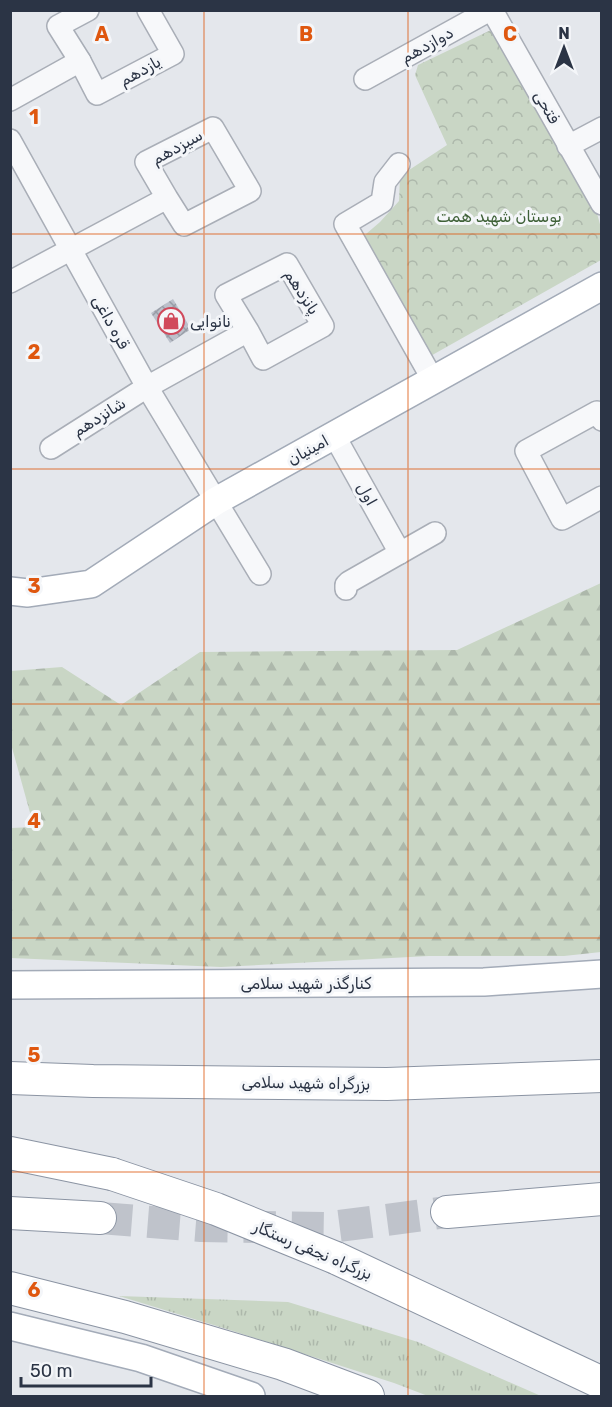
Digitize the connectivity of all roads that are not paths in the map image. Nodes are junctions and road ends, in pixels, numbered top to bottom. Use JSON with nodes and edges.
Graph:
{"nodes":[{"id":1,"x":88,"y":10,"type":"edge"},
{"id":2,"x":148,"y":10,"type":"edge"},
{"id":3,"x":491,"y":10,"type":"edge"},
{"id":4,"x":80,"y":61,"type":"junction"},
{"id":5,"x":365,"y":79,"type":"dead end"},
{"id":6,"x":10,"y":100,"type":"edge"},
{"id":7,"x":602,"y":128,"type":"edge"},
{"id":8,"x":10,"y":140,"type":"edge"},
{"id":9,"x":568,"y":146,"type":"junction"},
{"id":10,"x":399,"y":164,"type":"dead end"},
{"id":11,"x":167,"y":198,"type":"junction"},
{"id":12,"x":602,"y":204,"type":"edge"},
{"id":13,"x":72,"y":250,"type":"junction"},
{"id":14,"x":10,"y":282,"type":"edge"},
{"id":15,"x":602,"y":286,"type":"edge"},
{"id":16,"x":248,"y":331,"type":"junction"},
{"id":17,"x":433,"y":380,"type":"junction"},
{"id":18,"x":147,"y":387,"type":"junction"},
{"id":19,"x":602,"y":420,"type":"edge"},
{"id":20,"x":334,"y":435,"type":"junction"},
{"id":21,"x":51,"y":448,"type":"dead end"},
{"id":22,"x":602,"y":497,"type":"edge"},
{"id":23,"x":216,"y":501,"type":"junction"},
{"id":24,"x":435,"y":533,"type":"dead end"},
{"id":25,"x":400,"y":554,"type":"junction"},
{"id":26,"x":260,"y":574,"type":"dead end"},
{"id":27,"x":346,"y":589,"type":"dead end"},
{"id":28,"x":10,"y":591,"type":"edge"},
{"id":29,"x":602,"y":974,"type":"edge"},
{"id":30,"x":10,"y":985,"type":"edge"},
{"id":31,"x":602,"y":1076,"type":"edge"},
{"id":32,"x":10,"y":1078,"type":"edge"},
{"id":33,"x":10,"y":1153,"type":"edge"},
{"id":34,"x":602,"y":1199,"type":"edge"},
{"id":35,"x":447,"y":1212,"type":"tunnel mouth"},
{"id":36,"x":10,"y":1213,"type":"edge"},
{"id":37,"x":100,"y":1218,"type":"tunnel mouth"},
{"id":38,"x":10,"y":1288,"type":"edge"},
{"id":39,"x":10,"y":1326,"type":"edge"},
{"id":40,"x":602,"y":1383,"type":"edge"},
{"id":41,"x":251,"y":1396,"type":"edge"},
{"id":42,"x":368,"y":1396,"type":"edge"}],
"edges":[{"from":1,"to":4,"type":"street","name":"یازدهم"},
{"from":2,"to":4,"type":"street","name":"یازدهم"},
{"from":3,"to":5,"type":"street","name":"دوازدهم"},
{"from":3,"to":9,"type":"street","name":"فتحی"},
{"from":4,"to":6,"type":"street"},
{"from":7,"to":9,"type":"street"},
{"from":8,"to":13,"type":"street","name":"قره داغی"},
{"from":9,"to":12,"type":"street","name":"فتحی"},
{"from":10,"to":17,"type":"street"},
{"from":11,"to":11,"type":"street","name":"سیزدهم"},
{"from":11,"to":13,"type":"street"},
{"from":13,"to":14,"type":"street"},
{"from":13,"to":18,"type":"street","name":"قره داغی"},
{"from":15,"to":17,"type":"main road","name":"امینیان"},
{"from":16,"to":16,"type":"street","name":"پانزدهم"},
{"from":16,"to":18,"type":"street"},
{"from":17,"to":20,"type":"main road","name":"امینیان"},
{"from":18,"to":21,"type":"street","name":"شانزدهم"},
{"from":18,"to":23,"type":"street","name":"قره داغی"},
{"from":19,"to":22,"type":"street"},
{"from":20,"to":23,"type":"main road","name":"امینیان"},
{"from":20,"to":25,"type":"street","name":"اول"},
{"from":23,"to":26,"type":"street","name":"قره داغی"},
{"from":23,"to":28,"type":"main road","name":"امینیان"},
{"from":24,"to":25,"type":"street"},
{"from":25,"to":27,"type":"street"},
{"from":29,"to":30,"type":"main road","name":"کنارگذر شهید سلامی"},
{"from":31,"to":32,"type":"highway","name":"بزرگراه شهید سلامی"},
{"from":33,"to":40,"type":"highway","name":"بزرگراه نجفی رستگار","bridge":true},
{"from":34,"to":35,"type":"highway"},
{"from":36,"to":37,"type":"highway"},
{"from":38,"to":42,"type":"highway"},
{"from":39,"to":41,"type":"main road"}]}
